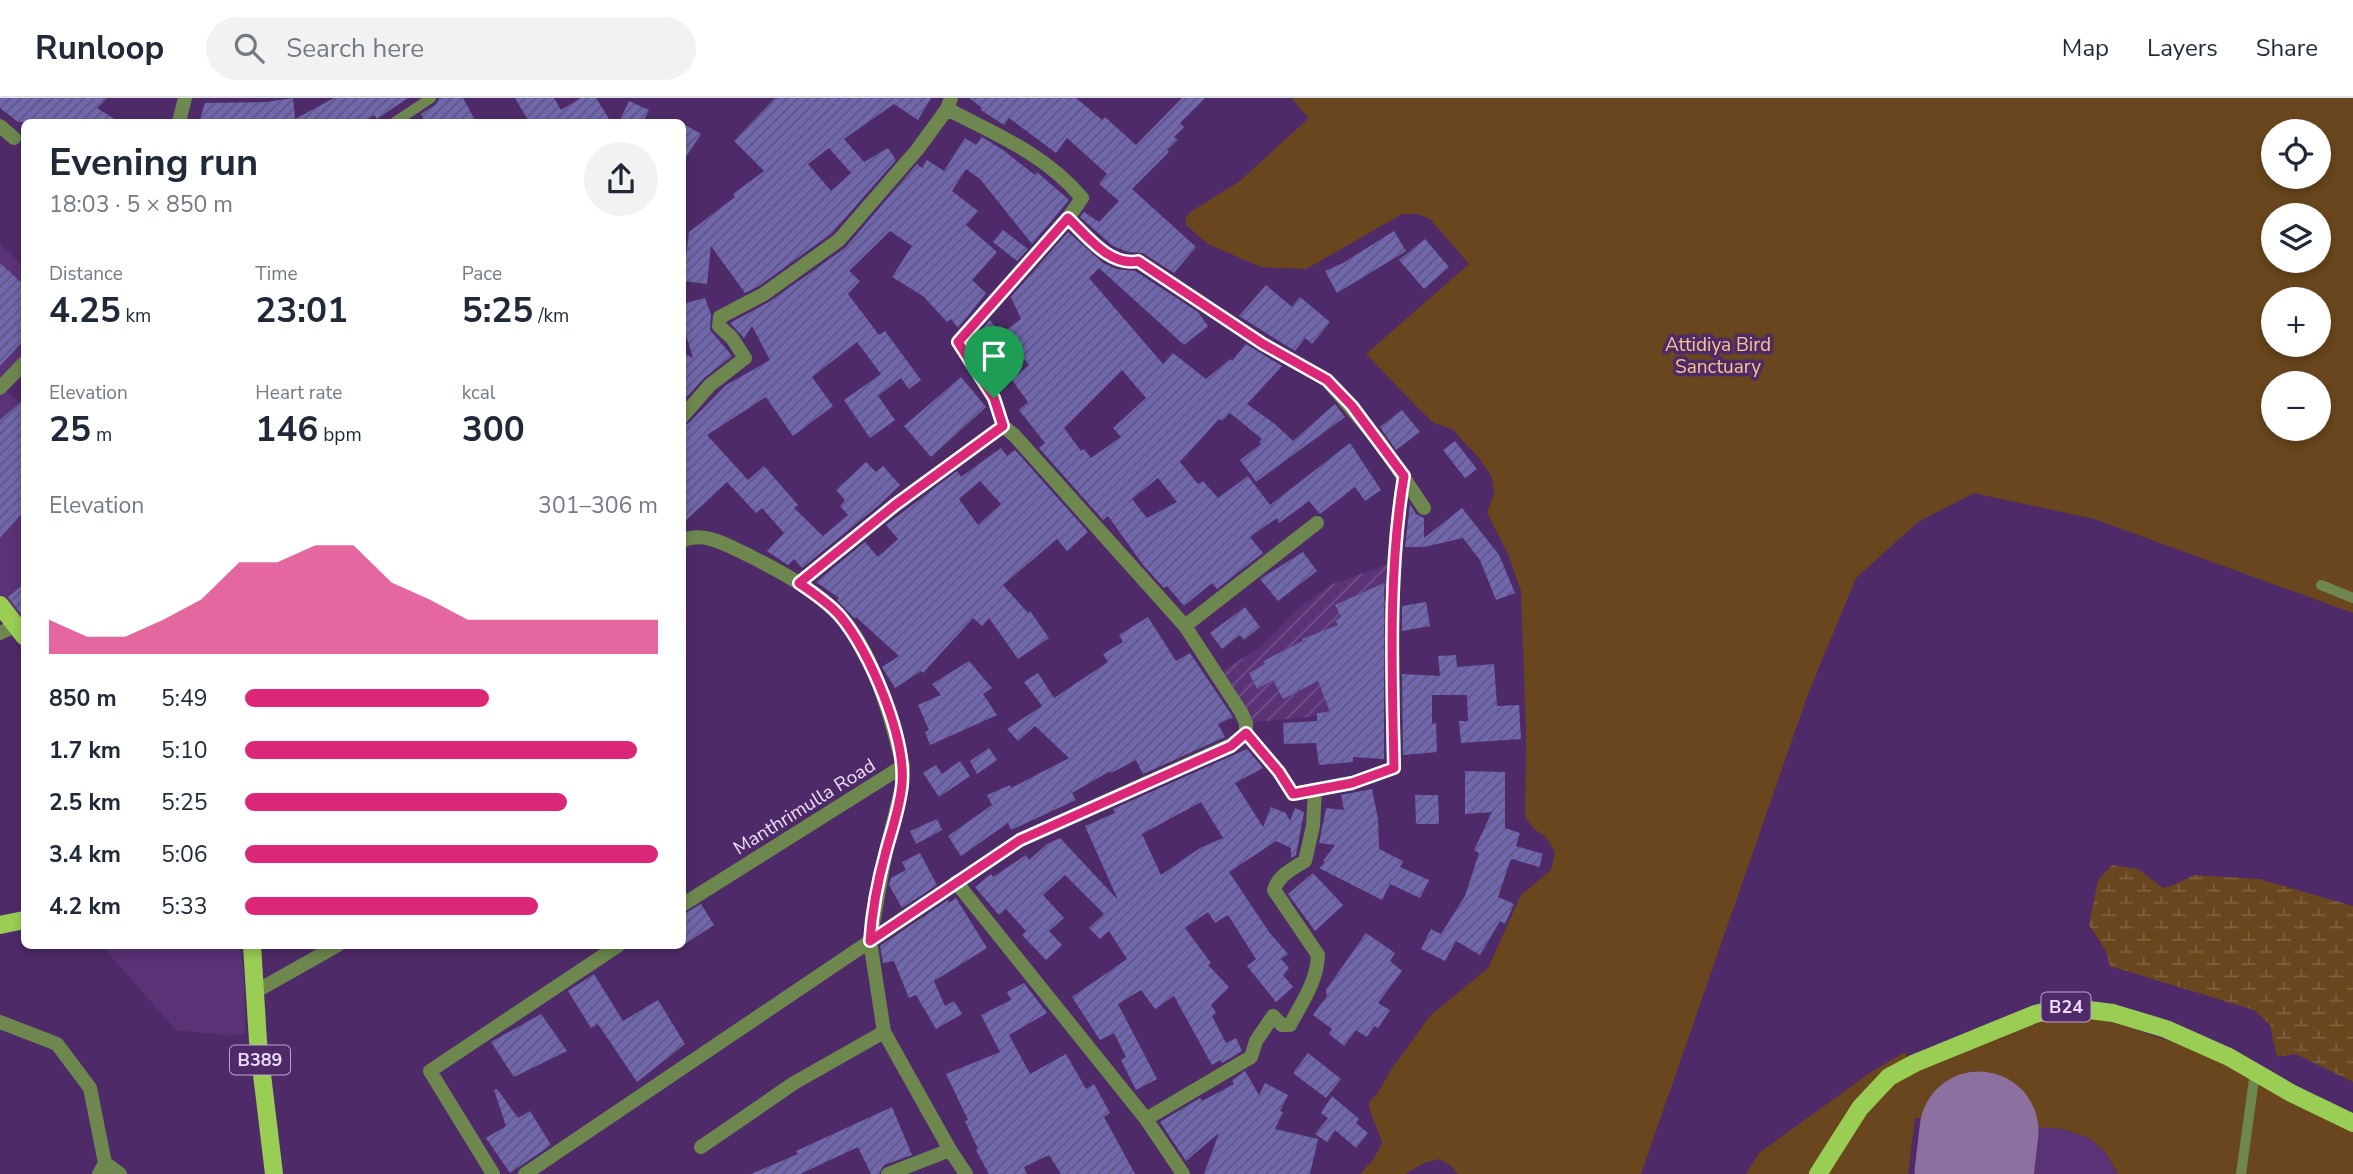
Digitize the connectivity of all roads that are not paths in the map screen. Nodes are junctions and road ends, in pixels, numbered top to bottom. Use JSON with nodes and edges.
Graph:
{"nodes":[{"id":1,"x":185,"y":98,"type":"edge"},
{"id":2,"x":431,"y":98,"type":"edge"},
{"id":3,"x":949,"y":103,"type":"edge"},
{"id":4,"x":180,"y":119,"type":"edge"},
{"id":5,"x":400,"y":119,"type":"edge"},
{"id":6,"x":0,"y":126,"type":"edge"},
{"id":7,"x":14,"y":138,"type":"dead end"},
{"id":8,"x":1068,"y":218,"type":"junction"},
{"id":9,"x":21,"y":366,"type":"edge"},
{"id":10,"x":0,"y":388,"type":"edge"},
{"id":11,"x":686,"y":412,"type":"edge"},
{"id":12,"x":1003,"y":426,"type":"junction"},
{"id":13,"x":1404,"y":476,"type":"junction"},
{"id":14,"x":1424,"y":508,"type":"dead end"},
{"id":15,"x":1317,"y":523,"type":"dead end"},
{"id":16,"x":686,"y":539,"type":"edge"},
{"id":17,"x":799,"y":583,"type":"junction"},
{"id":18,"x":2322,"y":584,"type":"dead end"},
{"id":19,"x":2353,"y":598,"type":"edge"},
{"id":20,"x":0,"y":604,"type":"edge"},
{"id":21,"x":1185,"y":626,"type":"junction"},
{"id":22,"x":21,"y":631,"type":"edge"},
{"id":23,"x":0,"y":633,"type":"edge"},
{"id":24,"x":1246,"y":733,"type":"junction"},
{"id":25,"x":903,"y":766,"type":"junction"},
{"id":26,"x":1315,"y":790,"type":"junction"},
{"id":27,"x":956,"y":882,"type":"junction"},
{"id":28,"x":686,"y":902,"type":"edge"},
{"id":29,"x":21,"y":921,"type":"edge"},
{"id":30,"x":0,"y":925,"type":"edge"},
{"id":31,"x":870,"y":941,"type":"junction"},
{"id":32,"x":252,"y":949,"type":"edge"},
{"id":33,"x":331,"y":949,"type":"edge"},
{"id":34,"x":613,"y":949,"type":"edge"},
{"id":35,"x":255,"y":992,"type":"junction"},
{"id":36,"x":0,"y":1022,"type":"edge"},
{"id":37,"x":884,"y":1032,"type":"junction"},
{"id":38,"x":2255,"y":1072,"type":"junction"},
{"id":39,"x":1146,"y":1119,"type":"junction"},
{"id":40,"x":2353,"y":1123,"type":"edge"},
{"id":41,"x":701,"y":1147,"type":"dead end"},
{"id":42,"x":950,"y":1150,"type":"junction"},
{"id":43,"x":102,"y":1169,"type":"edge"},
{"id":44,"x":120,"y":1174,"type":"edge"},
{"id":45,"x":273,"y":1174,"type":"edge"},
{"id":46,"x":493,"y":1174,"type":"edge"},
{"id":47,"x":525,"y":1174,"type":"edge"},
{"id":48,"x":888,"y":1174,"type":"edge"},
{"id":49,"x":966,"y":1174,"type":"edge"},
{"id":50,"x":1182,"y":1174,"type":"edge"},
{"id":51,"x":1818,"y":1174,"type":"edge"},
{"id":52,"x":2241,"y":1174,"type":"edge"}],
"edges":[{"from":1,"to":4,"type":"street"},
{"from":2,"to":5,"type":"lane"},
{"from":3,"to":8,"type":"street"},
{"from":3,"to":11,"type":"street"},
{"from":6,"to":7,"type":"street"},
{"from":8,"to":12,"type":"street"},
{"from":8,"to":13,"type":"street"},
{"from":9,"to":10,"type":"street"},
{"from":12,"to":17,"type":"street"},
{"from":12,"to":21,"type":"street"},
{"from":13,"to":14,"type":"street"},
{"from":13,"to":26,"type":"street"},
{"from":15,"to":21,"type":"street"},
{"from":16,"to":17,"type":"street","name":"Manthrimulla Road"},
{"from":17,"to":25,"type":"street","name":"Manthrimulla Road"},
{"from":18,"to":19,"type":"lane"},
{"from":20,"to":22,"type":"main road"},
{"from":21,"to":24,"type":"street"},
{"from":22,"to":23,"type":"street"},
{"from":24,"to":26,"type":"street"},
{"from":24,"to":27,"type":"street"},
{"from":25,"to":28,"type":"street","name":"Manthrimulla Road"},
{"from":25,"to":31,"type":"street"},
{"from":26,"to":39,"type":"street"},
{"from":27,"to":31,"type":"street"},
{"from":27,"to":39,"type":"street"},
{"from":29,"to":30,"type":"main road"},
{"from":31,"to":37,"type":"street"},
{"from":31,"to":47,"type":"street"},
{"from":32,"to":35,"type":"main road","number":"B389"},
{"from":33,"to":35,"type":"street"},
{"from":34,"to":46,"type":"street"},
{"from":35,"to":45,"type":"main road","number":"B389"},
{"from":36,"to":43,"type":"street"},
{"from":37,"to":41,"type":"street"},
{"from":37,"to":42,"type":"street"},
{"from":38,"to":40,"type":"main road","number":"B24"},
{"from":38,"to":51,"type":"main road","number":"B24"},
{"from":38,"to":52,"type":"lane"},
{"from":39,"to":50,"type":"street"},
{"from":42,"to":48,"type":"street"},
{"from":42,"to":49,"type":"street"},
{"from":43,"to":44,"type":"street"}]}
